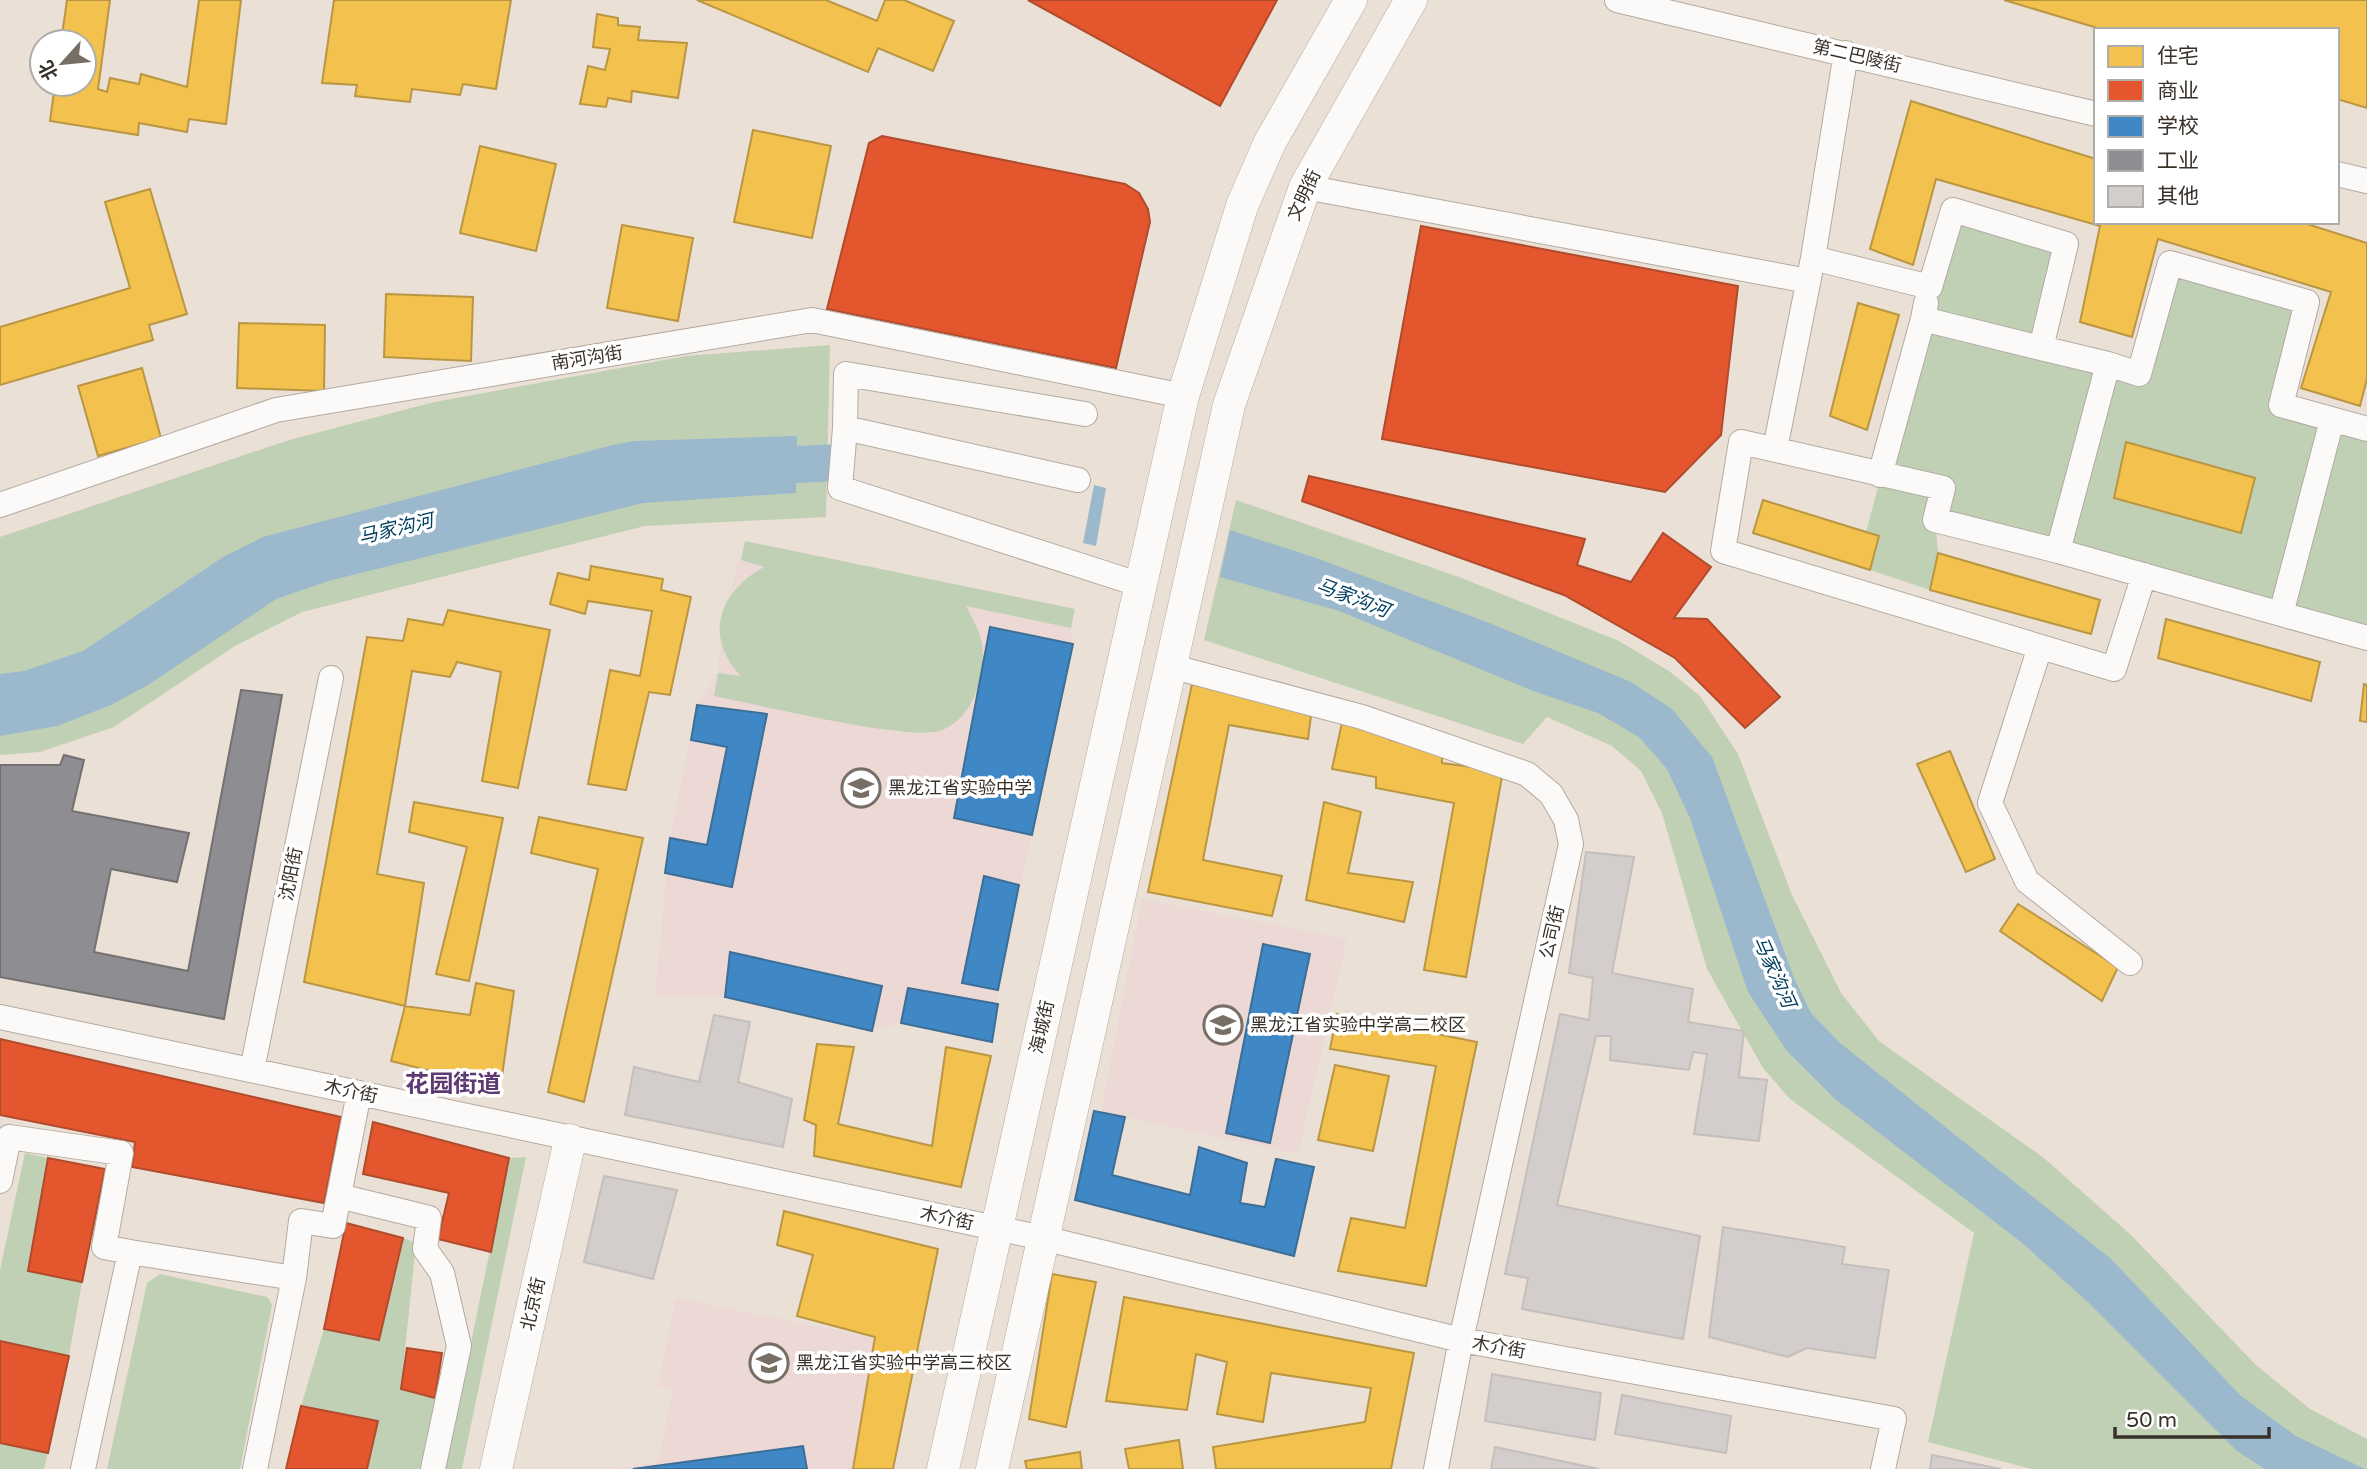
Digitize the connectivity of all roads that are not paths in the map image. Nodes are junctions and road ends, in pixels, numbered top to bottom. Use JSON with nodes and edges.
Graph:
{"nodes":[{"id":1,"x":1352,"y":0,"type":"edge"},
{"id":2,"x":1411,"y":0,"type":"edge"},
{"id":3,"x":1617,"y":0,"type":"edge"},
{"id":4,"x":1846,"y":53,"type":"junction"},
{"id":5,"x":2094,"y":114,"type":"edge"},
{"id":6,"x":2339,"y":174,"type":"edge"},
{"id":7,"x":2367,"y":181,"type":"edge"},
{"id":8,"x":1305,"y":187,"type":"junction"},
{"id":9,"x":1811,"y":270,"type":"junction"},
{"id":10,"x":1930,"y":287,"type":"junction"},
{"id":11,"x":1923,"y":319,"type":"junction"},
{"id":12,"x":2041,"y":348,"type":"junction"},
{"id":13,"x":2108,"y":364,"type":"junction"},
{"id":14,"x":1183,"y":396,"type":"junction"},
{"id":15,"x":1085,"y":414,"type":"dead end"},
{"id":16,"x":2332,"y":420,"type":"junction"},
{"id":17,"x":845,"y":428,"type":"junction"},
{"id":18,"x":2367,"y":429,"type":"edge"},
{"id":19,"x":1775,"y":449,"type":"junction"},
{"id":20,"x":1880,"y":475,"type":"junction"},
{"id":21,"x":1078,"y":480,"type":"dead end"},
{"id":22,"x":0,"y":505,"type":"edge"},
{"id":23,"x":2058,"y":551,"type":"junction"},
{"id":24,"x":2144,"y":575,"type":"junction"},
{"id":25,"x":1142,"y":585,"type":"junction"},
{"id":26,"x":2281,"y":614,"type":"junction"},
{"id":27,"x":2367,"y":638,"type":"edge"},
{"id":28,"x":2040,"y":647,"type":"junction"},
{"id":29,"x":1170,"y":666,"type":"junction"},
{"id":30,"x":331,"y":678,"type":"dead end"},
{"id":31,"x":2130,"y":963,"type":"dead end"},
{"id":32,"x":0,"y":1017,"type":"edge"},
{"id":33,"x":252,"y":1070,"type":"junction"},
{"id":34,"x":359,"y":1093,"type":"junction"},
{"id":35,"x":570,"y":1140,"type":"junction"},
{"id":36,"x":0,"y":1181,"type":"edge"},
{"id":37,"x":339,"y":1196,"type":"junction"},
{"id":38,"x":997,"y":1228,"type":"junction"},
{"id":39,"x":1043,"y":1238,"type":"junction"},
{"id":40,"x":130,"y":1252,"type":"junction"},
{"id":41,"x":293,"y":1278,"type":"junction"},
{"id":42,"x":1461,"y":1340,"type":"junction"},
{"id":43,"x":83,"y":1469,"type":"edge"},
{"id":44,"x":255,"y":1469,"type":"edge"},
{"id":45,"x":433,"y":1469,"type":"edge"},
{"id":46,"x":496,"y":1469,"type":"edge"},
{"id":47,"x":943,"y":1469,"type":"edge"},
{"id":48,"x":992,"y":1469,"type":"edge"},
{"id":49,"x":1436,"y":1469,"type":"edge"},
{"id":50,"x":1883,"y":1469,"type":"edge"}],
"edges":[{"from":1,"to":14,"type":"main road"},
{"from":2,"to":8,"type":"main road","name":"文明街"},
{"from":3,"to":4,"type":"street","name":"第二巴陵街"},
{"from":4,"to":5,"type":"street","name":"第二巴陵街"},
{"from":4,"to":9,"type":"street"},
{"from":6,"to":7,"type":"street"},
{"from":8,"to":9,"type":"street"},
{"from":8,"to":29,"type":"main road","name":"文明街"},
{"from":9,"to":10,"type":"street"},
{"from":9,"to":19,"type":"street"},
{"from":10,"to":11,"type":"street"},
{"from":10,"to":12,"type":"street"},
{"from":11,"to":12,"type":"street"},
{"from":11,"to":20,"type":"street"},
{"from":12,"to":13,"type":"street"},
{"from":13,"to":16,"type":"street"},
{"from":13,"to":23,"type":"street"},
{"from":14,"to":22,"type":"street","name":"南河沟街"},
{"from":14,"to":25,"type":"main road","name":"海城街"},
{"from":15,"to":17,"type":"street"},
{"from":16,"to":18,"type":"street"},
{"from":16,"to":26,"type":"street"},
{"from":17,"to":21,"type":"street"},
{"from":17,"to":25,"type":"street"},
{"from":19,"to":20,"type":"street"},
{"from":19,"to":28,"type":"street"},
{"from":20,"to":23,"type":"street"},
{"from":23,"to":24,"type":"street"},
{"from":24,"to":26,"type":"street"},
{"from":24,"to":28,"type":"street"},
{"from":25,"to":38,"type":"main road","name":"海城街"},
{"from":26,"to":27,"type":"street"},
{"from":28,"to":31,"type":"street"},
{"from":29,"to":39,"type":"main road"},
{"from":29,"to":42,"type":"street","name":"公司街"},
{"from":30,"to":33,"type":"street","name":"沈阳街"},
{"from":32,"to":33,"type":"street","name":"木介街"},
{"from":33,"to":34,"type":"street","name":"木介街"},
{"from":34,"to":35,"type":"street","name":"木介街"},
{"from":34,"to":37,"type":"street"},
{"from":35,"to":38,"type":"street","name":"木介街"},
{"from":35,"to":46,"type":"main road","name":"北京街"},
{"from":36,"to":40,"type":"street"},
{"from":37,"to":41,"type":"street"},
{"from":37,"to":45,"type":"street"},
{"from":38,"to":39,"type":"street","name":"木介街"},
{"from":38,"to":47,"type":"main road","name":"海城街"},
{"from":39,"to":42,"type":"street","name":"木介街"},
{"from":39,"to":48,"type":"main road"},
{"from":40,"to":41,"type":"street"},
{"from":40,"to":43,"type":"street"},
{"from":41,"to":44,"type":"street"},
{"from":42,"to":49,"type":"street","name":"公司街"},
{"from":42,"to":50,"type":"street","name":"木介街"}]}
